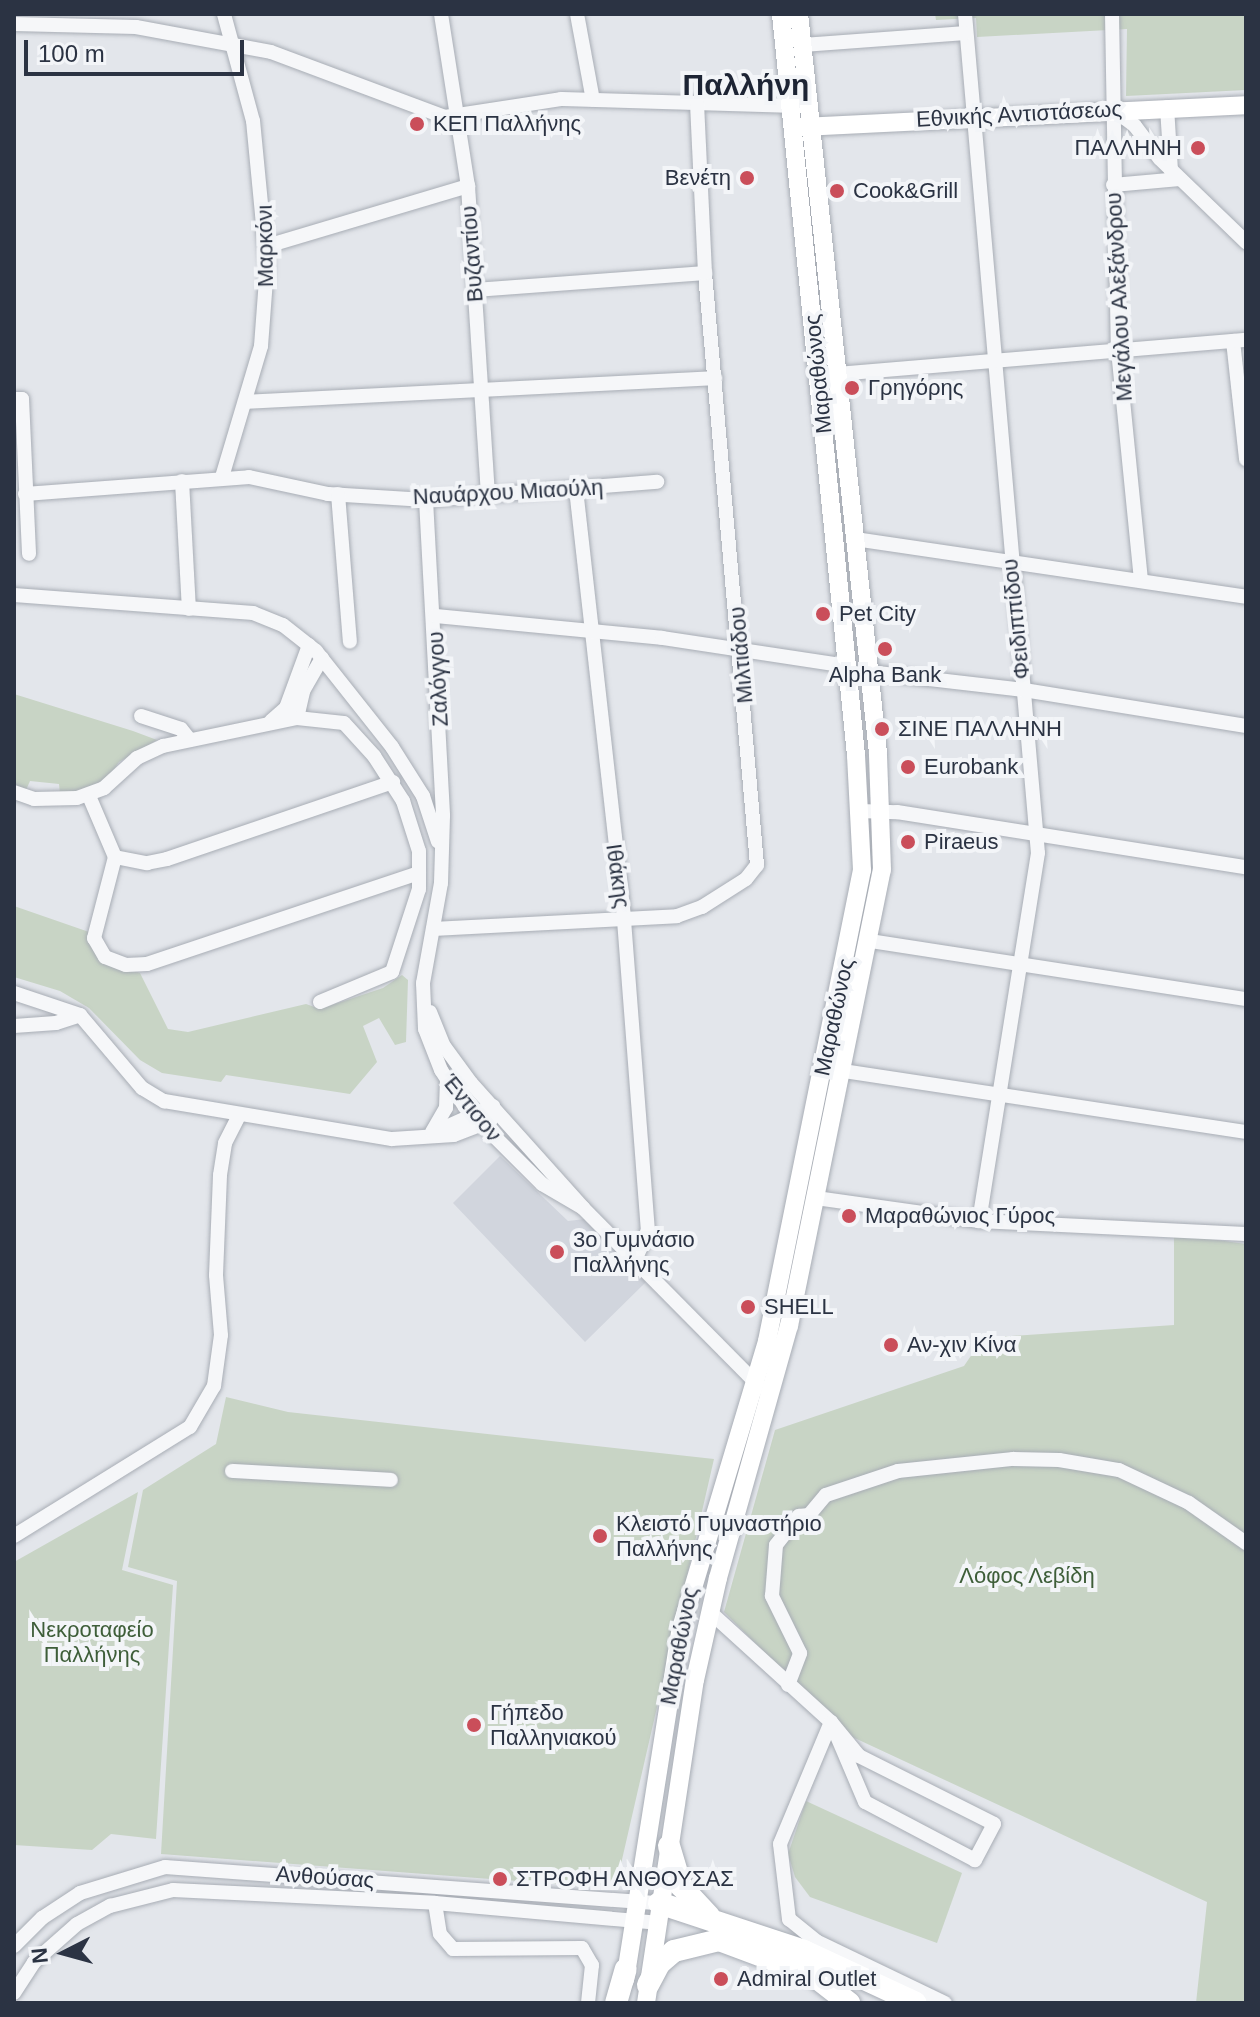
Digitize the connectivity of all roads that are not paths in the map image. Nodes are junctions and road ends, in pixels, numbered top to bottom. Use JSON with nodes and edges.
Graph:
{"nodes":[{"id":1,"x":224,"y":14,"type":"edge"},
{"id":2,"x":441,"y":14,"type":"edge"},
{"id":3,"x":577,"y":14,"type":"edge"},
{"id":4,"x":781,"y":14,"type":"edge"},
{"id":5,"x":799,"y":14,"type":"edge"},
{"id":6,"x":965,"y":14,"type":"edge"},
{"id":7,"x":1112,"y":14,"type":"edge"},
{"id":8,"x":14,"y":24,"type":"edge"},
{"id":9,"x":966,"y":33,"type":"junction"},
{"id":10,"x":235,"y":45,"type":"junction"},
{"id":11,"x":803,"y":45,"type":"junction"},
{"id":12,"x":593,"y":100,"type":"junction"},
{"id":13,"x":697,"y":104,"type":"junction"},
{"id":14,"x":1246,"y":105,"type":"edge"},
{"id":15,"x":800,"y":106,"type":"junction"},
{"id":16,"x":1167,"y":107,"type":"junction"},
{"id":17,"x":1111,"y":109,"type":"junction"},
{"id":18,"x":461,"y":116,"type":"junction"},
{"id":19,"x":974,"y":116,"type":"junction"},
{"id":20,"x":802,"y":127,"type":"junction"},
{"id":21,"x":1176,"y":175,"type":"junction"},
{"id":22,"x":1113,"y":185,"type":"junction"},
{"id":23,"x":468,"y":186,"type":"junction"},
{"id":24,"x":1246,"y":242,"type":"edge"},
{"id":25,"x":267,"y":246,"type":"junction"},
{"id":26,"x":705,"y":273,"type":"junction"},
{"id":27,"x":475,"y":290,"type":"junction"},
{"id":28,"x":1240,"y":341,"type":"edge"},
{"id":29,"x":1118,"y":350,"type":"junction"},
{"id":30,"x":991,"y":359,"type":"junction"},
{"id":31,"x":838,"y":374,"type":"junction"},
{"id":32,"x":715,"y":378,"type":"junction"},
{"id":33,"x":481,"y":390,"type":"junction"},
{"id":34,"x":14,"y":399,"type":"edge"},
{"id":35,"x":245,"y":402,"type":"junction"},
{"id":36,"x":1246,"y":459,"type":"edge"},
{"id":37,"x":222,"y":477,"type":"junction"},
{"id":38,"x":182,"y":481,"type":"junction"},
{"id":39,"x":657,"y":482,"type":"dead end"},
{"id":40,"x":576,"y":489,"type":"junction"},
{"id":41,"x":25,"y":494,"type":"junction"},
{"id":42,"x":338,"y":494,"type":"junction"},
{"id":43,"x":488,"y":496,"type":"junction"},
{"id":44,"x":426,"y":500,"type":"junction"},
{"id":45,"x":855,"y":539,"type":"junction"},
{"id":46,"x":29,"y":554,"type":"dead end"},
{"id":47,"x":1010,"y":559,"type":"junction"},
{"id":48,"x":1141,"y":579,"type":"junction"},
{"id":49,"x":14,"y":595,"type":"edge"},
{"id":50,"x":1246,"y":597,"type":"edge"},
{"id":51,"x":189,"y":609,"type":"junction"},
{"id":52,"x":435,"y":616,"type":"junction"},
{"id":53,"x":589,"y":631,"type":"junction"},
{"id":54,"x":350,"y":642,"type":"dead end"},
{"id":55,"x":309,"y":645,"type":"junction"},
{"id":56,"x":741,"y":649,"type":"junction"},
{"id":57,"x":322,"y":658,"type":"junction"},
{"id":58,"x":847,"y":666,"type":"junction"},
{"id":59,"x":869,"y":672,"type":"junction"},
{"id":60,"x":1024,"y":690,"type":"junction"},
{"id":61,"x":141,"y":716,"type":"dead end"},
{"id":62,"x":297,"y":718,"type":"junction"},
{"id":63,"x":270,"y":722,"type":"junction"},
{"id":64,"x":1246,"y":726,"type":"edge"},
{"id":65,"x":190,"y":740,"type":"junction"},
{"id":66,"x":393,"y":782,"type":"junction"},
{"id":67,"x":14,"y":792,"type":"edge"},
{"id":68,"x":89,"y":796,"type":"junction"},
{"id":69,"x":860,"y":811,"type":"junction"},
{"id":70,"x":882,"y":811,"type":"junction"},
{"id":71,"x":1037,"y":834,"type":"junction"},
{"id":72,"x":115,"y":857,"type":"junction"},
{"id":73,"x":442,"y":859,"type":"junction"},
{"id":74,"x":1246,"y":867,"type":"edge"},
{"id":75,"x":419,"y":873,"type":"junction"},
{"id":76,"x":624,"y":920,"type":"junction"},
{"id":77,"x":433,"y":929,"type":"junction"},
{"id":78,"x":870,"y":941,"type":"junction"},
{"id":79,"x":1019,"y":964,"type":"junction"},
{"id":80,"x":423,"y":977,"type":"junction"},
{"id":81,"x":14,"y":993,"type":"edge"},
{"id":82,"x":1246,"y":999,"type":"edge"},
{"id":83,"x":320,"y":1002,"type":"dead end"},
{"id":84,"x":80,"y":1015,"type":"junction"},
{"id":85,"x":14,"y":1026,"type":"edge"},
{"id":86,"x":843,"y":1071,"type":"junction"},
{"id":87,"x":447,"y":1081,"type":"junction"},
{"id":88,"x":999,"y":1094,"type":"junction"},
{"id":89,"x":497,"y":1110,"type":"junction"},
{"id":90,"x":239,"y":1116,"type":"junction"},
{"id":91,"x":478,"y":1121,"type":"junction"},
{"id":92,"x":1246,"y":1132,"type":"edge"},
{"id":93,"x":429,"y":1135,"type":"junction"},
{"id":94,"x":816,"y":1198,"type":"junction"},
{"id":95,"x":583,"y":1208,"type":"junction"},
{"id":96,"x":979,"y":1221,"type":"junction"},
{"id":97,"x":1246,"y":1234,"type":"edge"},
{"id":98,"x":635,"y":1261,"type":"junction"},
{"id":99,"x":754,"y":1382,"type":"junction"},
{"id":100,"x":770,"y":1396,"type":"junction"},
{"id":101,"x":232,"y":1471,"type":"dead end"},
{"id":102,"x":391,"y":1480,"type":"dead end"},
{"id":103,"x":14,"y":1536,"type":"edge"},
{"id":104,"x":1246,"y":1543,"type":"edge"},
{"id":105,"x":710,"y":1612,"type":"junction"},
{"id":106,"x":788,"y":1685,"type":"junction"},
{"id":107,"x":831,"y":1722,"type":"junction"},
{"id":108,"x":669,"y":1846,"type":"junction"},
{"id":109,"x":635,"y":1900,"type":"junction"},
{"id":110,"x":435,"y":1903,"type":"junction"},
{"id":111,"x":658,"y":1913,"type":"junction"},
{"id":112,"x":710,"y":1917,"type":"junction"},
{"id":113,"x":632,"y":1920,"type":"junction"},
{"id":114,"x":16,"y":1941,"type":"edge"},
{"id":115,"x":14,"y":1955,"type":"edge"},
{"id":116,"x":34,"y":1962,"type":"junction"},
{"id":117,"x":626,"y":1969,"type":"junction"},
{"id":118,"x":14,"y":1993,"type":"edge"},
{"id":119,"x":647,"y":1994,"type":"edge"},
{"id":120,"x":588,"y":2003,"type":"edge"},
{"id":121,"x":616,"y":2003,"type":"edge"},
{"id":122,"x":622,"y":2003,"type":"edge"},
{"id":123,"x":849,"y":2003,"type":"edge"},
{"id":124,"x":916,"y":2003,"type":"edge"},
{"id":125,"x":945,"y":2003,"type":"edge"}],
"edges":[{"from":1,"to":10,"type":"street","name":"Μαρκόνι"},
{"from":2,"to":18,"type":"street","name":"Βυζαντίου"},
{"from":3,"to":12,"type":"street"},
{"from":4,"to":15,"type":"main road","name":"Μαραθώνος"},
{"from":5,"to":11,"type":"main road","name":"Μαραθώνος"},
{"from":6,"to":9,"type":"street","name":"Φειδιππίδου"},
{"from":7,"to":17,"type":"street","name":"Μεγάλου Αλεξάνδρου"},
{"from":8,"to":10,"type":"street"},
{"from":9,"to":11,"type":"street"},
{"from":9,"to":19,"type":"street","name":"Φειδιππίδου"},
{"from":10,"to":18,"type":"street"},
{"from":10,"to":25,"type":"street","name":"Μαρκόνι"},
{"from":11,"to":15,"type":"main road","name":"Μαραθώνος"},
{"from":12,"to":13,"type":"street"},
{"from":12,"to":18,"type":"street"},
{"from":13,"to":15,"type":"street"},
{"from":13,"to":26,"type":"street","name":"Μιλτιάδου"},
{"from":14,"to":16,"type":"main road","name":"Εθνικής Αντιστάσεως"},
{"from":15,"to":20,"type":"main road","name":"Μαραθώνος"},
{"from":16,"to":17,"type":"main road","name":"Εθνικής Αντιστάσεως"},
{"from":16,"to":21,"type":"street"},
{"from":17,"to":19,"type":"main road","name":"Εθνικής Αντιστάσεως"},
{"from":17,"to":21,"type":"street"},
{"from":17,"to":22,"type":"street","name":"Μεγάλου Αλεξάνδρου"},
{"from":18,"to":23,"type":"street","name":"Βυζαντίου"},
{"from":19,"to":20,"type":"main road","name":"Εθνικής Αντιστάσεως"},
{"from":19,"to":30,"type":"street","name":"Φειδιππίδου"},
{"from":20,"to":31,"type":"main road","name":"Μαραθώνος"},
{"from":20,"to":58,"type":"main road","name":"Μαραθώνος"},
{"from":21,"to":22,"type":"street"},
{"from":21,"to":24,"type":"street"},
{"from":22,"to":29,"type":"street","name":"Μεγάλου Αλεξάνδρου"},
{"from":23,"to":25,"type":"street"},
{"from":23,"to":27,"type":"street","name":"Βυζαντίου"},
{"from":25,"to":35,"type":"street","name":"Μαρκόνι"},
{"from":26,"to":27,"type":"street"},
{"from":26,"to":32,"type":"street","name":"Μιλτιάδου"},
{"from":27,"to":33,"type":"street","name":"Βυζαντίου"},
{"from":28,"to":29,"type":"street"},
{"from":28,"to":36,"type":"street"},
{"from":29,"to":30,"type":"street"},
{"from":29,"to":48,"type":"street","name":"Μεγάλου Αλεξάνδρου"},
{"from":30,"to":31,"type":"street"},
{"from":30,"to":47,"type":"street","name":"Φειδιππίδου"},
{"from":31,"to":45,"type":"main road","name":"Μαραθώνος"},
{"from":32,"to":33,"type":"street"},
{"from":32,"to":56,"type":"street","name":"Μιλτιάδου"},
{"from":33,"to":35,"type":"street"},
{"from":33,"to":43,"type":"street","name":"Βυζαντίου"},
{"from":34,"to":41,"type":"street"},
{"from":35,"to":37,"type":"street","name":"Μαρκόνι"},
{"from":37,"to":38,"type":"street","name":"Ναυάρχου Μιαούλη"},
{"from":37,"to":42,"type":"street","name":"Ναυάρχου Μιαούλη"},
{"from":38,"to":41,"type":"street","name":"Ναυάρχου Μιαούλη"},
{"from":38,"to":51,"type":"street"},
{"from":39,"to":40,"type":"street","name":"Ναυάρχου Μιαούλη"},
{"from":40,"to":43,"type":"street","name":"Ναυάρχου Μιαούλη"},
{"from":40,"to":53,"type":"street","name":"Ιθάκης"},
{"from":41,"to":46,"type":"street"},
{"from":42,"to":44,"type":"street","name":"Ναυάρχου Μιαούλη"},
{"from":42,"to":54,"type":"street"},
{"from":43,"to":44,"type":"street","name":"Ναυάρχου Μιαούλη"},
{"from":44,"to":52,"type":"street","name":"Ζαλόγγου"},
{"from":45,"to":47,"type":"street"},
{"from":45,"to":59,"type":"main road","name":"Μαραθώνος"},
{"from":47,"to":48,"type":"street"},
{"from":47,"to":60,"type":"street","name":"Φειδιππίδου"},
{"from":48,"to":50,"type":"street"},
{"from":49,"to":51,"type":"street"},
{"from":51,"to":55,"type":"street"},
{"from":52,"to":53,"type":"street"},
{"from":52,"to":73,"type":"street","name":"Ζαλόγγου"},
{"from":53,"to":56,"type":"street"},
{"from":53,"to":76,"type":"street","name":"Ιθάκης"},
{"from":55,"to":57,"type":"street"},
{"from":55,"to":63,"type":"street"},
{"from":56,"to":58,"type":"street"},
{"from":56,"to":76,"type":"street","name":"Μιλτιάδου"},
{"from":57,"to":62,"type":"street"},
{"from":57,"to":73,"type":"street"},
{"from":58,"to":69,"type":"main road","name":"Μαραθώνος"},
{"from":59,"to":60,"type":"street"},
{"from":59,"to":70,"type":"main road","name":"Μαραθώνος"},
{"from":60,"to":64,"type":"street"},
{"from":60,"to":71,"type":"street","name":"Φειδιππίδου"},
{"from":61,"to":65,"type":"street"},
{"from":62,"to":63,"type":"street"},
{"from":62,"to":66,"type":"street"},
{"from":63,"to":65,"type":"street"},
{"from":65,"to":68,"type":"street"},
{"from":66,"to":72,"type":"street"},
{"from":66,"to":75,"type":"street"},
{"from":67,"to":68,"type":"street"},
{"from":68,"to":72,"type":"street"},
{"from":69,"to":70,"type":"street"},
{"from":69,"to":99,"type":"main road","name":"Μαραθώνος"},
{"from":70,"to":71,"type":"street"},
{"from":70,"to":78,"type":"main road","name":"Μαραθώνος"},
{"from":71,"to":74,"type":"street"},
{"from":71,"to":79,"type":"street","name":"Φειδιππίδου"},
{"from":72,"to":75,"type":"street"},
{"from":73,"to":77,"type":"street","name":"Έντισον"},
{"from":75,"to":83,"type":"street"},
{"from":76,"to":77,"type":"street","name":"Μιλτιάδου"},
{"from":76,"to":98,"type":"street","name":"Ιθάκης"},
{"from":77,"to":80,"type":"street","name":"Έντισον"},
{"from":78,"to":79,"type":"street"},
{"from":78,"to":86,"type":"main road","name":"Μαραθώνος"},
{"from":79,"to":82,"type":"street"},
{"from":79,"to":88,"type":"street","name":"Φειδιππίδου"},
{"from":80,"to":87,"type":"street","name":"Έντισον"},
{"from":80,"to":89,"type":"street","name":"Έντισον"},
{"from":81,"to":84,"type":"street"},
{"from":84,"to":85,"type":"street"},
{"from":84,"to":90,"type":"street"},
{"from":86,"to":88,"type":"street"},
{"from":86,"to":94,"type":"main road","name":"Μαραθώνος"},
{"from":87,"to":91,"type":"street","name":"Έντισον"},
{"from":87,"to":93,"type":"street"},
{"from":88,"to":92,"type":"street"},
{"from":88,"to":96,"type":"street","name":"Φειδιππίδου"},
{"from":89,"to":91,"type":"street"},
{"from":89,"to":95,"type":"street","name":"Έντισον"},
{"from":90,"to":93,"type":"street"},
{"from":90,"to":103,"type":"street"},
{"from":91,"to":93,"type":"street"},
{"from":91,"to":95,"type":"street","name":"Έντισον"},
{"from":94,"to":96,"type":"street"},
{"from":94,"to":100,"type":"main road","name":"Μαραθώνος"},
{"from":95,"to":98,"type":"street","name":"Έντισον"},
{"from":96,"to":97,"type":"street"},
{"from":98,"to":99,"type":"street","name":"Έντισον"},
{"from":99,"to":100,"type":"street","name":"Έντισον"},
{"from":99,"to":109,"type":"main road","name":"Μαραθώνος"},
{"from":100,"to":105,"type":"main road","name":"Μαραθώνος"},
{"from":101,"to":102,"type":"street"},
{"from":104,"to":106,"type":"street"},
{"from":105,"to":106,"type":"street"},
{"from":105,"to":108,"type":"main road","name":"Μαραθώνος"},
{"from":106,"to":107,"type":"street"},
{"from":107,"to":107,"type":"street"},
{"from":107,"to":125,"type":"street"},
{"from":108,"to":111,"type":"main road","name":"Μαραθώνος"},
{"from":108,"to":112,"type":"highway"},
{"from":109,"to":111,"type":"street","name":"Ανθούσας"},
{"from":109,"to":113,"type":"main road","name":"Μαραθώνος"},
{"from":109,"to":114,"type":"street","name":"Ανθούσας"},
{"from":110,"to":113,"type":"street","name":"Ανθούσας"},
{"from":110,"to":116,"type":"street","name":"Ανθούσας"},
{"from":110,"to":120,"type":"street"},
{"from":111,"to":112,"type":"highway"},
{"from":111,"to":113,"type":"street","name":"Ανθούσας"},
{"from":111,"to":119,"type":"main road","name":"Μαραθώνος"},
{"from":112,"to":124,"type":"highway"},
{"from":113,"to":117,"type":"main road","name":"Μαραθώνος"},
{"from":114,"to":116,"type":"street"},
{"from":115,"to":116,"type":"street"},
{"from":116,"to":118,"type":"street","name":"Ανθούσας"},
{"from":117,"to":121,"type":"highway"},
{"from":117,"to":122,"type":"main road","name":"Μαραθώνος"},
{"from":119,"to":123,"type":"highway"}]}
